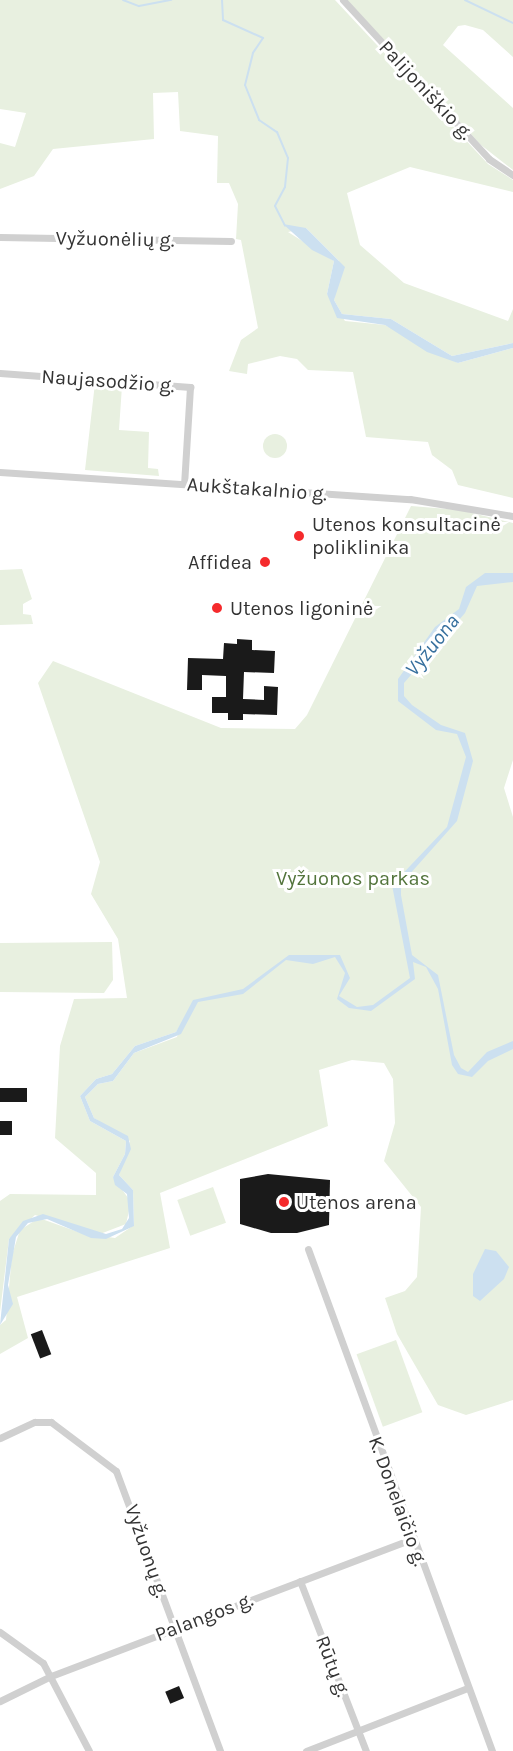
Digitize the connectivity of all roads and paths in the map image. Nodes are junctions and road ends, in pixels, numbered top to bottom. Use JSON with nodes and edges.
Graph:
{"nodes":[{"id":1,"x":343,"y":0,"type":"edge"},
{"id":2,"x":513,"y":175,"type":"edge"},
{"id":3,"x":0,"y":237,"type":"edge"},
{"id":4,"x":231,"y":242,"type":"dead end"},
{"id":5,"x":0,"y":373,"type":"edge"},
{"id":6,"x":0,"y":472,"type":"edge"},
{"id":7,"x":184,"y":483,"type":"junction"},
{"id":8,"x":513,"y":516,"type":"edge"},
{"id":9,"x":308,"y":1249,"type":"dead end"},
{"id":10,"x":0,"y":1438,"type":"edge"},
{"id":11,"x":411,"y":1539,"type":"junction"},
{"id":12,"x":300,"y":1581,"type":"junction"},
{"id":13,"x":174,"y":1629,"type":"junction"},
{"id":14,"x":0,"y":1632,"type":"edge"},
{"id":15,"x":51,"y":1676,"type":"junction"},
{"id":16,"x":468,"y":1688,"type":"junction"},
{"id":17,"x":0,"y":1701,"type":"edge"},
{"id":18,"x":358,"y":1731,"type":"junction"},
{"id":19,"x":89,"y":1751,"type":"edge"},
{"id":20,"x":220,"y":1751,"type":"edge"},
{"id":21,"x":306,"y":1751,"type":"edge"},
{"id":22,"x":366,"y":1751,"type":"edge"},
{"id":23,"x":492,"y":1751,"type":"edge"}],
"edges":[{"from":1,"to":2,"type":"street","name":"Palijoniškio g."},
{"from":3,"to":4,"type":"street","name":"Vyžuonėlių g."},
{"from":5,"to":7,"type":"street","name":"Naujasodžio g."},
{"from":6,"to":7,"type":"street","name":"Aukštakalnio g."},
{"from":7,"to":8,"type":"street","name":"Aukštakalnio g."},
{"from":9,"to":11,"type":"street","name":"K. Donelaičio g."},
{"from":10,"to":13,"type":"street","name":"Vyžuonų g."},
{"from":11,"to":12,"type":"street","name":"Palangos g."},
{"from":11,"to":16,"type":"street","name":"K. Donelaičio g."},
{"from":12,"to":13,"type":"street","name":"Palangos g."},
{"from":12,"to":18,"type":"street","name":"Rūtų g."},
{"from":13,"to":15,"type":"street","name":"Palangos g."},
{"from":13,"to":20,"type":"street","name":"Vyžuonų g."},
{"from":14,"to":15,"type":"street"},
{"from":15,"to":17,"type":"street","name":"Palangos g."},
{"from":15,"to":19,"type":"street"},
{"from":16,"to":18,"type":"street"},
{"from":16,"to":23,"type":"street","name":"K. Donelaičio g."},
{"from":18,"to":21,"type":"street"},
{"from":18,"to":22,"type":"street","name":"Rūtų g."}]}
